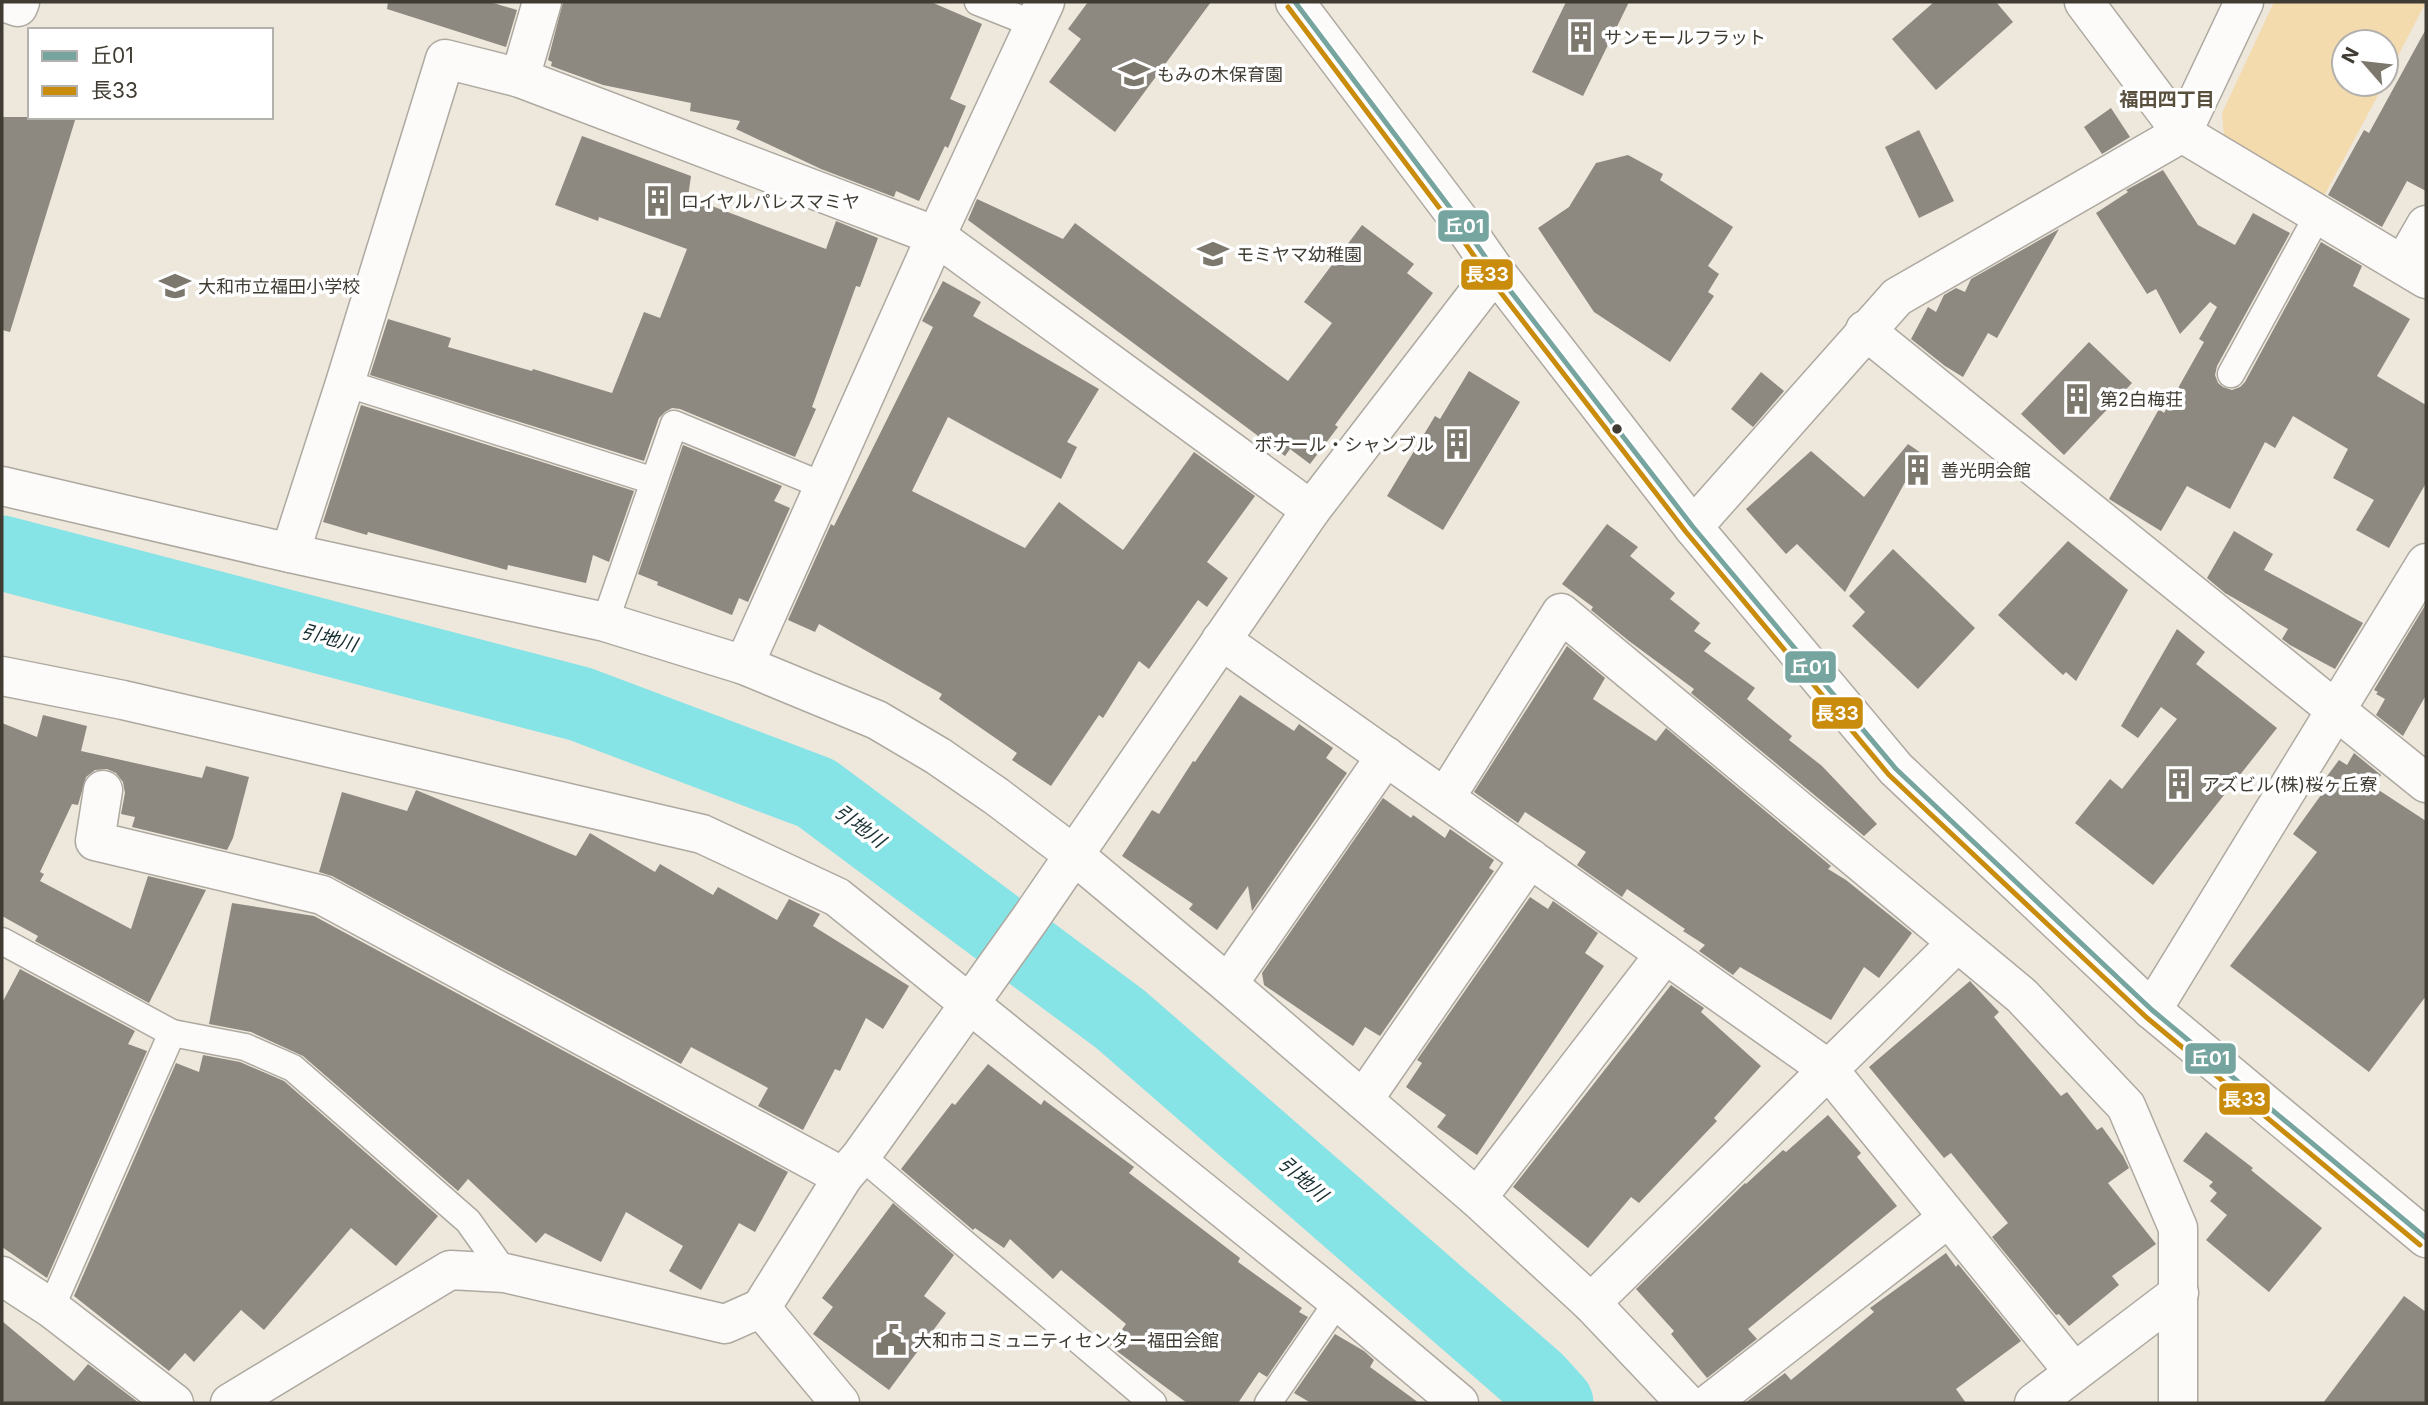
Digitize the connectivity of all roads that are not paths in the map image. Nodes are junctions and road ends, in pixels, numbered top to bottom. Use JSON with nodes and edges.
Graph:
{"nodes":[{"id":1,"x":3,"y":2,"type":"edge"},
{"id":2,"x":20,"y":2,"type":"edge"},
{"id":3,"x":542,"y":2,"type":"edge"},
{"id":4,"x":978,"y":2,"type":"edge"},
{"id":5,"x":1295,"y":2,"type":"edge"},
{"id":6,"x":2084,"y":2,"type":"edge"},
{"id":7,"x":2244,"y":2,"type":"edge"},
{"id":8,"x":1040,"y":13,"type":"edge"},
{"id":9,"x":520,"y":78,"type":"junction"},
{"id":10,"x":2182,"y":133,"type":"junction"},
{"id":11,"x":2318,"y":215,"type":"junction"},
{"id":12,"x":2426,"y":225,"type":"edge"},
{"id":13,"x":936,"y":236,"type":"junction"},
{"id":14,"x":1495,"y":271,"type":"junction"},
{"id":15,"x":2415,"y":272,"type":"edge"},
{"id":16,"x":1865,"y":330,"type":"junction"},
{"id":17,"x":2231,"y":374,"type":"dead end"},
{"id":18,"x":345,"y":383,"type":"junction"},
{"id":19,"x":654,"y":481,"type":"junction"},
{"id":20,"x":2,"y":486,"type":"edge"},
{"id":21,"x":824,"y":486,"type":"junction"},
{"id":22,"x":1311,"y":510,"type":"junction"},
{"id":23,"x":1693,"y":527,"type":"junction"},
{"id":24,"x":289,"y":553,"type":"junction"},
{"id":25,"x":2426,"y":563,"type":"edge"},
{"id":26,"x":605,"y":622,"type":"junction"},
{"id":27,"x":1221,"y":640,"type":"junction"},
{"id":28,"x":744,"y":665,"type":"junction"},
{"id":29,"x":2,"y":676,"type":"edge"},
{"id":30,"x":2336,"y":709,"type":"junction"},
{"id":31,"x":1386,"y":756,"type":"junction"},
{"id":32,"x":2426,"y":783,"type":"edge"},
{"id":33,"x":103,"y":790,"type":"dead end"},
{"id":34,"x":1445,"y":798,"type":"junction"},
{"id":35,"x":1074,"y":855,"type":"junction"},
{"id":36,"x":1530,"y":858,"type":"junction"},
{"id":37,"x":2,"y":941,"type":"edge"},
{"id":38,"x":1957,"y":943,"type":"junction"},
{"id":39,"x":1665,"y":954,"type":"junction"},
{"id":40,"x":1228,"y":985,"type":"junction"},
{"id":41,"x":979,"y":991,"type":"junction"},
{"id":42,"x":2152,"y":1010,"type":"junction"},
{"id":43,"x":172,"y":1033,"type":"junction"},
{"id":44,"x":1828,"y":1069,"type":"junction"},
{"id":45,"x":1363,"y":1100,"type":"junction"},
{"id":46,"x":852,"y":1167,"type":"junction"},
{"id":47,"x":1477,"y":1198,"type":"junction"},
{"id":48,"x":1948,"y":1218,"type":"junction"},
{"id":49,"x":2426,"y":1238,"type":"edge"},
{"id":50,"x":505,"y":1273,"type":"junction"},
{"id":51,"x":2,"y":1276,"type":"edge"},
{"id":52,"x":2179,"y":1293,"type":"junction"},
{"id":53,"x":1338,"y":1301,"type":"junction"},
{"id":54,"x":1591,"y":1303,"type":"junction"},
{"id":55,"x":51,"y":1308,"type":"junction"},
{"id":56,"x":761,"y":1308,"type":"junction"},
{"id":57,"x":2074,"y":1372,"type":"junction"},
{"id":58,"x":174,"y":1403,"type":"edge"},
{"id":59,"x":230,"y":1403,"type":"edge"},
{"id":60,"x":840,"y":1403,"type":"edge"},
{"id":61,"x":1153,"y":1403,"type":"edge"},
{"id":62,"x":1268,"y":1403,"type":"edge"},
{"id":63,"x":1459,"y":1403,"type":"edge"},
{"id":64,"x":1686,"y":1403,"type":"edge"},
{"id":65,"x":1710,"y":1403,"type":"edge"},
{"id":66,"x":2034,"y":1403,"type":"edge"},
{"id":67,"x":2178,"y":1403,"type":"edge"}],
"edges":[{"from":1,"to":2,"type":"street"},
{"from":3,"to":9,"type":"street"},
{"from":4,"to":8,"type":"lane"},
{"from":5,"to":14,"type":"street"},
{"from":6,"to":10,"type":"street"},
{"from":7,"to":10,"type":"street"},
{"from":8,"to":13,"type":"street"},
{"from":9,"to":13,"type":"street"},
{"from":9,"to":18,"type":"street"},
{"from":10,"to":11,"type":"street"},
{"from":10,"to":16,"type":"street"},
{"from":11,"to":15,"type":"street"},
{"from":11,"to":17,"type":"lane"},
{"from":12,"to":15,"type":"street"},
{"from":13,"to":21,"type":"street"},
{"from":13,"to":22,"type":"street"},
{"from":14,"to":22,"type":"street"},
{"from":14,"to":23,"type":"street"},
{"from":16,"to":23,"type":"street"},
{"from":16,"to":30,"type":"street"},
{"from":18,"to":19,"type":"lane"},
{"from":18,"to":24,"type":"street"},
{"from":19,"to":21,"type":"lane"},
{"from":19,"to":26,"type":"lane"},
{"from":20,"to":24,"type":"street"},
{"from":21,"to":28,"type":"street"},
{"from":22,"to":27,"type":"street"},
{"from":23,"to":42,"type":"street"},
{"from":24,"to":26,"type":"street"},
{"from":25,"to":30,"type":"street"},
{"from":26,"to":28,"type":"street"},
{"from":27,"to":31,"type":"street"},
{"from":27,"to":35,"type":"street"},
{"from":28,"to":35,"type":"street"},
{"from":29,"to":41,"type":"street"},
{"from":30,"to":32,"type":"street"},
{"from":30,"to":42,"type":"street"},
{"from":31,"to":34,"type":"street"},
{"from":31,"to":40,"type":"street"},
{"from":33,"to":46,"type":"street"},
{"from":34,"to":36,"type":"street"},
{"from":34,"to":38,"type":"street"},
{"from":35,"to":40,"type":"street"},
{"from":35,"to":41,"type":"street"},
{"from":36,"to":39,"type":"street"},
{"from":36,"to":45,"type":"street"},
{"from":37,"to":43,"type":"lane"},
{"from":38,"to":44,"type":"street"},
{"from":38,"to":52,"type":"street"},
{"from":39,"to":44,"type":"street"},
{"from":39,"to":47,"type":"street"},
{"from":40,"to":45,"type":"street"},
{"from":41,"to":46,"type":"street"},
{"from":41,"to":53,"type":"street"},
{"from":42,"to":49,"type":"street"},
{"from":43,"to":50,"type":"lane"},
{"from":43,"to":55,"type":"lane"},
{"from":44,"to":48,"type":"street"},
{"from":44,"to":54,"type":"street"},
{"from":45,"to":47,"type":"street"},
{"from":46,"to":56,"type":"street"},
{"from":46,"to":61,"type":"lane"},
{"from":47,"to":54,"type":"street"},
{"from":48,"to":57,"type":"street"},
{"from":48,"to":65,"type":"street"},
{"from":50,"to":56,"type":"street"},
{"from":50,"to":59,"type":"street"},
{"from":51,"to":55,"type":"street"},
{"from":52,"to":57,"type":"street"},
{"from":52,"to":67,"type":"street"},
{"from":53,"to":62,"type":"lane"},
{"from":53,"to":63,"type":"street"},
{"from":54,"to":64,"type":"street"},
{"from":55,"to":58,"type":"street"},
{"from":56,"to":60,"type":"street"},
{"from":57,"to":66,"type":"street"}]}
